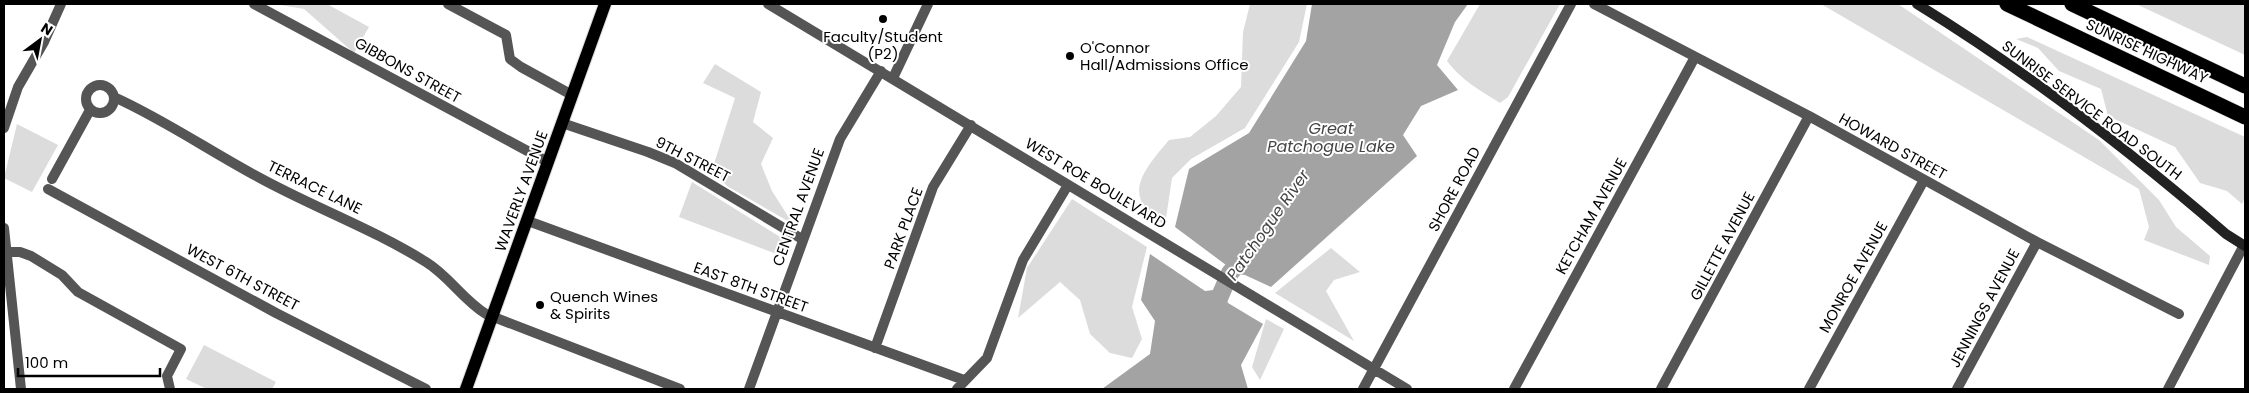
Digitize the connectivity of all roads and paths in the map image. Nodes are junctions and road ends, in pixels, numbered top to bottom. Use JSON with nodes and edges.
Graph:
{"nodes":[{"id":1,"x":61,"y":4,"type":"edge"},
{"id":2,"x":254,"y":4,"type":"edge"},
{"id":3,"x":448,"y":4,"type":"edge"},
{"id":4,"x":605,"y":4,"type":"edge"},
{"id":5,"x":768,"y":4,"type":"edge"},
{"id":6,"x":928,"y":4,"type":"edge"},
{"id":7,"x":1571,"y":4,"type":"edge"},
{"id":8,"x":1594,"y":4,"type":"edge"},
{"id":9,"x":1917,"y":4,"type":"edge"},
{"id":10,"x":2007,"y":4,"type":"edge"},
{"id":11,"x":2072,"y":4,"type":"edge"},
{"id":12,"x":1695,"y":57,"type":"junction"},
{"id":13,"x":881,"y":71,"type":"junction"},
{"id":14,"x":893,"y":78,"type":"junction"},
{"id":15,"x":2245,"y":86,"type":"edge"},
{"id":16,"x":572,"y":95,"type":"junction"},
{"id":17,"x":114,"y":97,"type":"junction"},
{"id":18,"x":90,"y":110,"type":"junction"},
{"id":19,"x":1809,"y":116,"type":"junction"},
{"id":20,"x":2245,"y":117,"type":"edge"},
{"id":21,"x":562,"y":123,"type":"junction"},
{"id":22,"x":971,"y":125,"type":"junction"},
{"id":23,"x":4,"y":128,"type":"edge"},
{"id":24,"x":548,"y":162,"type":"junction"},
{"id":25,"x":52,"y":179,"type":"dead end"},
{"id":26,"x":1924,"y":180,"type":"junction"},
{"id":27,"x":1068,"y":185,"type":"junction"},
{"id":28,"x":48,"y":189,"type":"dead end"},
{"id":29,"x":528,"y":221,"type":"junction"},
{"id":30,"x":4,"y":228,"type":"edge"},
{"id":31,"x":802,"y":239,"type":"junction"},
{"id":32,"x":2037,"y":242,"type":"junction"},
{"id":33,"x":2245,"y":245,"type":"edge"},
{"id":34,"x":7,"y":252,"type":"junction"},
{"id":35,"x":776,"y":312,"type":"junction"},
{"id":36,"x":2179,"y":314,"type":"dead end"},
{"id":37,"x":492,"y":318,"type":"junction"},
{"id":38,"x":876,"y":348,"type":"junction"},
{"id":39,"x":1374,"y":369,"type":"junction"},
{"id":40,"x":964,"y":380,"type":"junction"},
{"id":41,"x":21,"y":389,"type":"edge"},
{"id":42,"x":170,"y":389,"type":"edge"},
{"id":43,"x":426,"y":389,"type":"edge"},
{"id":44,"x":466,"y":389,"type":"edge"},
{"id":45,"x":680,"y":389,"type":"edge"},
{"id":46,"x":749,"y":389,"type":"edge"},
{"id":47,"x":957,"y":389,"type":"edge"},
{"id":48,"x":1363,"y":389,"type":"edge"},
{"id":49,"x":1407,"y":389,"type":"edge"},
{"id":50,"x":1514,"y":389,"type":"edge"},
{"id":51,"x":1661,"y":389,"type":"edge"},
{"id":52,"x":1809,"y":389,"type":"edge"},
{"id":53,"x":1957,"y":389,"type":"edge"},
{"id":54,"x":2168,"y":389,"type":"edge"}],
"edges":[{"from":1,"to":23,"type":"street"},
{"from":2,"to":24,"type":"street","name":"GIBBONS STREET"},
{"from":3,"to":16,"type":"street"},
{"from":4,"to":16,"type":"main road","name":"WAVERLY AVENUE"},
{"from":5,"to":13,"type":"street","name":"WEST ROE BOULEVARD"},
{"from":6,"to":14,"type":"street"},
{"from":7,"to":39,"type":"street","name":"SHORE ROAD"},
{"from":8,"to":12,"type":"street","name":"HOWARD STREET"},
{"from":9,"to":33,"type":"main road","name":"SUNRISE SERVICE ROAD SOUTH"},
{"from":10,"to":20,"type":"highway","name":"SUNRISE HIGHWAY"},
{"from":11,"to":15,"type":"highway","name":"SUNRISE HIGHWAY"},
{"from":12,"to":19,"type":"street","name":"HOWARD STREET"},
{"from":12,"to":50,"type":"street","name":"KETCHAM AVENUE"},
{"from":13,"to":14,"type":"street","name":"WEST ROE BOULEVARD"},
{"from":13,"to":31,"type":"street","name":"CENTRAL AVENUE"},
{"from":14,"to":22,"type":"street","name":"WEST ROE BOULEVARD"},
{"from":16,"to":21,"type":"main road","name":"WAVERLY AVENUE"},
{"from":17,"to":18,"type":"street"},
{"from":17,"to":18,"type":"street","name":"TERRACE LANE"},
{"from":17,"to":37,"type":"street","name":"TERRACE LANE"},
{"from":18,"to":25,"type":"street","name":"TERRACE LANE"},
{"from":19,"to":26,"type":"street","name":"HOWARD STREET"},
{"from":19,"to":51,"type":"street","name":"GILLETTE AVENUE"},
{"from":21,"to":24,"type":"main road","name":"WAVERLY AVENUE"},
{"from":21,"to":31,"type":"street","name":"9TH STREET"},
{"from":22,"to":27,"type":"street","name":"WEST ROE BOULEVARD"},
{"from":22,"to":38,"type":"street","name":"PARK PLACE"},
{"from":24,"to":29,"type":"main road","name":"WAVERLY AVENUE"},
{"from":26,"to":32,"type":"street","name":"HOWARD STREET"},
{"from":26,"to":52,"type":"street","name":"MONROE AVENUE"},
{"from":27,"to":39,"type":"street","name":"WEST ROE BOULEVARD"},
{"from":27,"to":40,"type":"street"},
{"from":28,"to":43,"type":"street","name":"WEST 6TH STREET"},
{"from":29,"to":35,"type":"street","name":"EAST 8TH STREET"},
{"from":29,"to":37,"type":"main road","name":"WAVERLY AVENUE"},
{"from":30,"to":34,"type":"street"},
{"from":31,"to":35,"type":"street","name":"CENTRAL AVENUE"},
{"from":32,"to":36,"type":"street","name":"HOWARD STREET"},
{"from":32,"to":53,"type":"street","name":"JENNINGS AVENUE"},
{"from":33,"to":54,"type":"street"},
{"from":34,"to":41,"type":"street"},
{"from":34,"to":42,"type":"street"},
{"from":35,"to":38,"type":"street","name":"EAST 8TH STREET"},
{"from":35,"to":46,"type":"street","name":"CENTRAL AVENUE"},
{"from":37,"to":44,"type":"main road","name":"WAVERLY AVENUE"},
{"from":37,"to":45,"type":"street","name":"TERRACE LANE"},
{"from":38,"to":40,"type":"street","name":"EAST 8TH STREET"},
{"from":39,"to":48,"type":"street","name":"SHORE ROAD"},
{"from":39,"to":49,"type":"street","name":"WEST ROE BOULEVARD"},
{"from":40,"to":47,"type":"street"}]}
